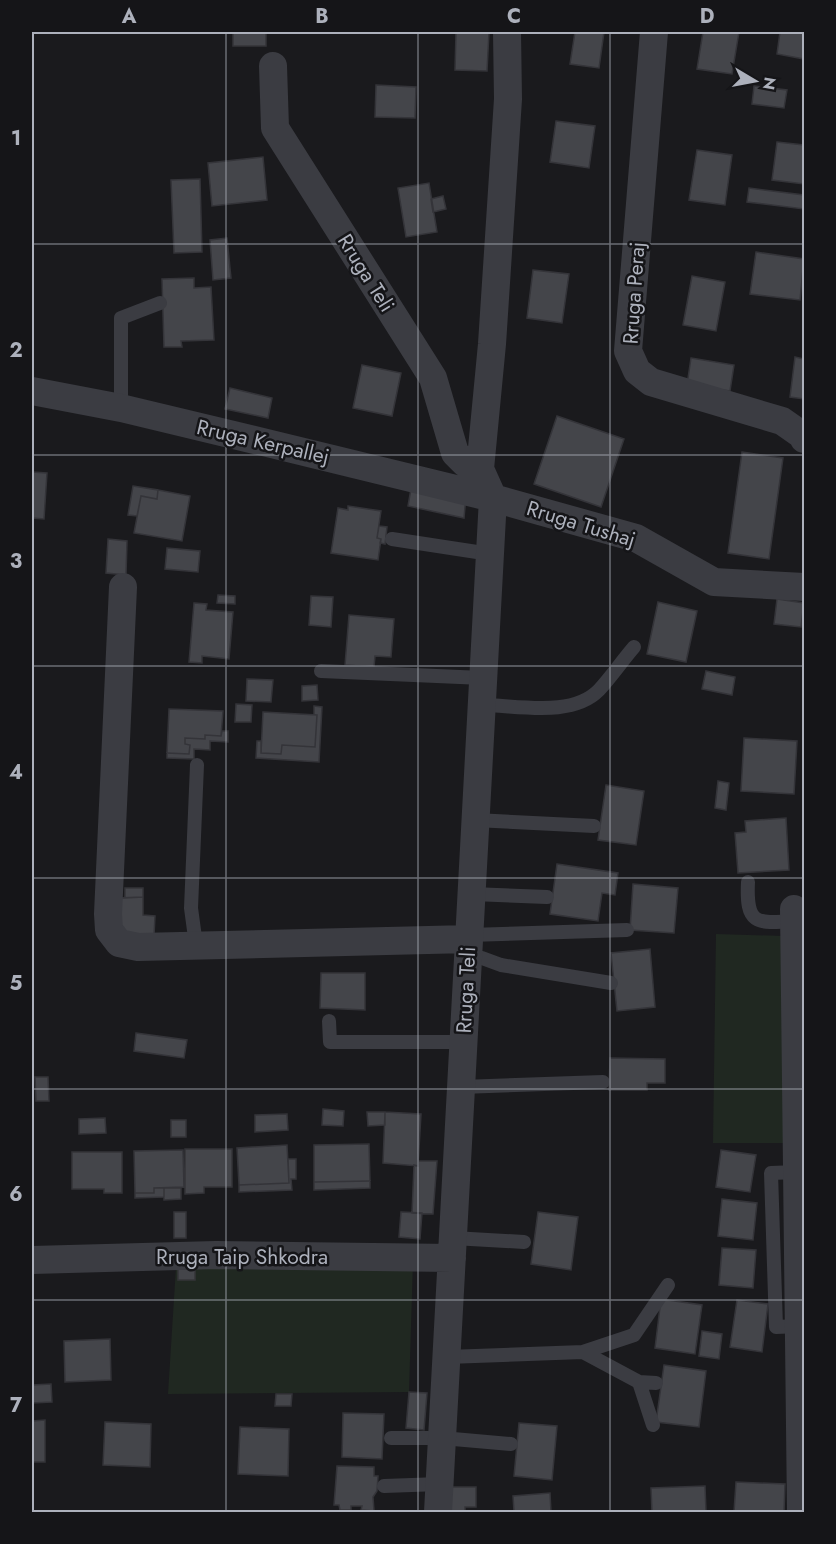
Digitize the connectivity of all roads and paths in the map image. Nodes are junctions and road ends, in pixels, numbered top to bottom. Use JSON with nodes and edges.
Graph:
{"nodes":[{"id":1,"x":507,"y":32,"type":"edge"},
{"id":2,"x":654,"y":32,"type":"edge"},
{"id":3,"x":273,"y":66,"type":"dead end"},
{"id":4,"x":160,"y":303,"type":"dead end"},
{"id":5,"x":32,"y":391,"type":"edge"},
{"id":6,"x":121,"y":408,"type":"junction"},
{"id":7,"x":804,"y":439,"type":"edge"},
{"id":8,"x":480,"y":469,"type":"junction"},
{"id":9,"x":493,"y":498,"type":"junction"},
{"id":10,"x":392,"y":539,"type":"dead end"},
{"id":11,"x":490,"y":554,"type":"junction"},
{"id":12,"x":123,"y":587,"type":"dead end"},
{"id":13,"x":804,"y":587,"type":"edge"},
{"id":14,"x":634,"y":647,"type":"dead end"},
{"id":15,"x":321,"y":671,"type":"dead end"},
{"id":16,"x":482,"y":692,"type":"junction"},
{"id":17,"x":197,"y":765,"type":"dead end"},
{"id":18,"x":476,"y":820,"type":"junction"},
{"id":19,"x":594,"y":826,"type":"dead end"},
{"id":20,"x":748,"y":882,"type":"dead end"},
{"id":21,"x":472,"y":894,"type":"junction"},
{"id":22,"x":547,"y":897,"type":"dead end"},
{"id":23,"x":797,"y":912,"type":"edge"},
{"id":24,"x":627,"y":930,"type":"dead end"},
{"id":25,"x":469,"y":944,"type":"junction"},
{"id":26,"x":196,"y":945,"type":"junction"},
{"id":27,"x":611,"y":984,"type":"dead end"},
{"id":28,"x":800,"y":1001,"type":"edge"},
{"id":29,"x":329,"y":1021,"type":"dead end"},
{"id":30,"x":800,"y":1036,"type":"edge"},
{"id":31,"x":464,"y":1042,"type":"junction"},
{"id":32,"x":603,"y":1082,"type":"dead end"},
{"id":33,"x":461,"y":1087,"type":"junction"},
{"id":34,"x":787,"y":1171,"type":"edge"},
{"id":35,"x":524,"y":1242,"type":"dead end"},
{"id":36,"x":452,"y":1248,"type":"junction"},
{"id":37,"x":32,"y":1260,"type":"edge"},
{"id":38,"x":787,"y":1272,"type":"edge"},
{"id":39,"x":668,"y":1285,"type":"dead end"},
{"id":40,"x":653,"y":1329,"type":"dead end"},
{"id":41,"x":634,"y":1335,"type":"junction"},
{"id":42,"x":583,"y":1352,"type":"junction"},
{"id":43,"x":447,"y":1357,"type":"junction"},
{"id":44,"x":639,"y":1382,"type":"junction"},
{"id":45,"x":656,"y":1383,"type":"dead end"},
{"id":46,"x":802,"y":1402,"type":"edge"},
{"id":47,"x":653,"y":1425,"type":"dead end"},
{"id":48,"x":391,"y":1438,"type":"dead end"},
{"id":49,"x":442,"y":1438,"type":"junction"},
{"id":50,"x":511,"y":1444,"type":"dead end"},
{"id":51,"x":803,"y":1480,"type":"edge"},
{"id":52,"x":440,"y":1484,"type":"junction"},
{"id":53,"x":384,"y":1486,"type":"dead end"},
{"id":54,"x":438,"y":1512,"type":"edge"},
{"id":55,"x":801,"y":1512,"type":"edge"}],
"edges":[{"from":1,"to":8,"type":"street","name":"Rruga Teli"},
{"from":2,"to":7,"type":"street","name":"Rruga Peraj"},
{"from":3,"to":8,"type":"street","name":"Rruga Teli"},
{"from":4,"to":6,"type":"lane"},
{"from":5,"to":6,"type":"street","name":"Rruga Kerpallej"},
{"from":6,"to":9,"type":"street","name":"Rruga Kerpallej"},
{"from":8,"to":9,"type":"street","name":"Rruga Teli"},
{"from":9,"to":11,"type":"street","name":"Rruga Teli"},
{"from":9,"to":13,"type":"street","name":"Rruga Tushaj"},
{"from":10,"to":11,"type":"lane"},
{"from":11,"to":16,"type":"street","name":"Rruga Teli"},
{"from":12,"to":26,"type":"street"},
{"from":14,"to":16,"type":"lane"},
{"from":15,"to":16,"type":"lane"},
{"from":16,"to":18,"type":"street","name":"Rruga Teli"},
{"from":17,"to":26,"type":"lane"},
{"from":18,"to":19,"type":"lane"},
{"from":18,"to":21,"type":"street","name":"Rruga Teli"},
{"from":20,"to":23,"type":"lane"},
{"from":21,"to":22,"type":"lane"},
{"from":21,"to":25,"type":"street","name":"Rruga Teli"},
{"from":23,"to":28,"type":"street"},
{"from":24,"to":25,"type":"lane"},
{"from":25,"to":26,"type":"street"},
{"from":25,"to":27,"type":"lane"},
{"from":25,"to":31,"type":"street","name":"Rruga Teli"},
{"from":28,"to":30,"type":"street"},
{"from":29,"to":31,"type":"lane"},
{"from":30,"to":34,"type":"street"},
{"from":31,"to":33,"type":"street","name":"Rruga Teli"},
{"from":32,"to":33,"type":"lane"},
{"from":33,"to":36,"type":"street","name":"Rruga Teli"},
{"from":34,"to":38,"type":"street"},
{"from":35,"to":36,"type":"lane"},
{"from":36,"to":37,"type":"street","name":"Rruga Taip Shkodra"},
{"from":36,"to":43,"type":"street","name":"Rruga Teli"},
{"from":38,"to":46,"type":"street"},
{"from":39,"to":41,"type":"lane"},
{"from":40,"to":41,"type":"lane"},
{"from":41,"to":42,"type":"lane"},
{"from":42,"to":43,"type":"lane"},
{"from":42,"to":44,"type":"lane"},
{"from":43,"to":49,"type":"street","name":"Rruga Teli"},
{"from":44,"to":45,"type":"lane"},
{"from":44,"to":47,"type":"lane"},
{"from":46,"to":51,"type":"street"},
{"from":48,"to":49,"type":"lane"},
{"from":49,"to":50,"type":"lane"},
{"from":49,"to":52,"type":"street","name":"Rruga Teli"},
{"from":51,"to":55,"type":"street"},
{"from":52,"to":53,"type":"lane"},
{"from":52,"to":54,"type":"street","name":"Rruga Teli"}]}
